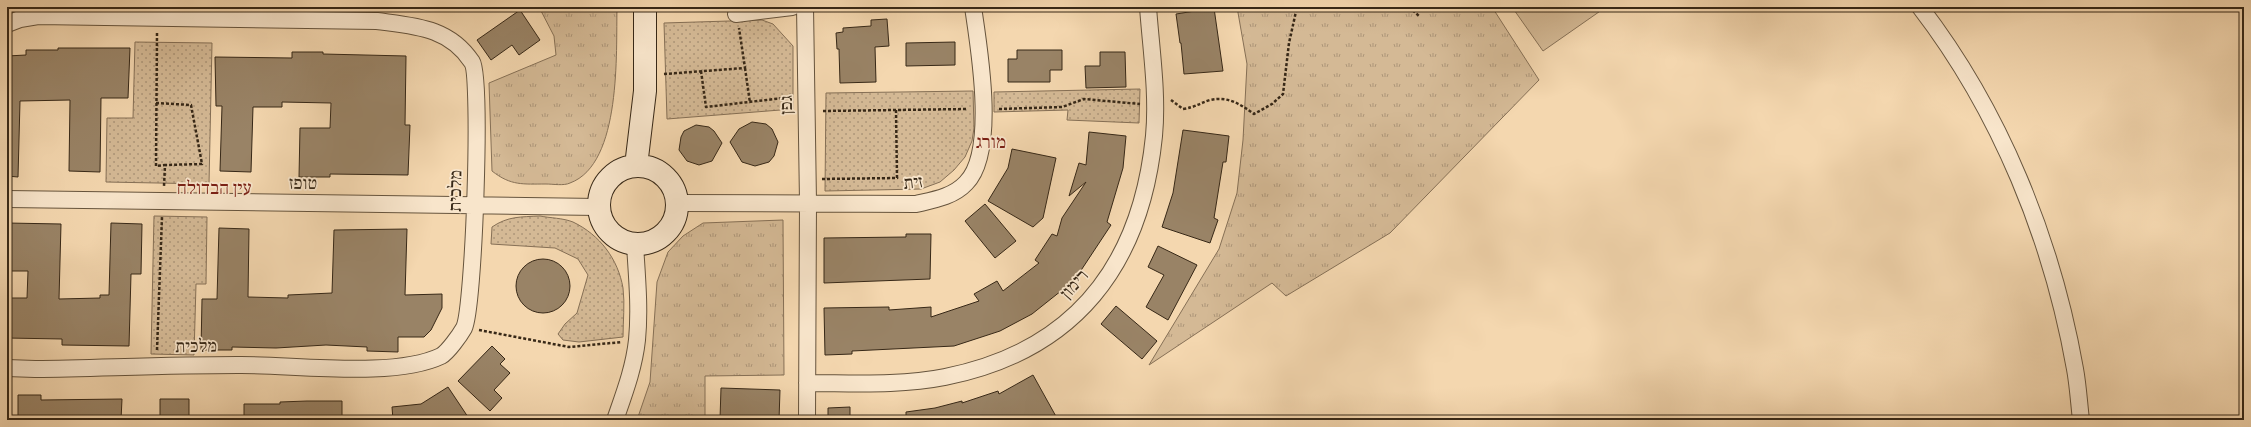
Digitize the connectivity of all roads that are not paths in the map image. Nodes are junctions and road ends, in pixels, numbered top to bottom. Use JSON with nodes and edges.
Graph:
{"nodes":[{"id":1,"x":645,"y":7,"type":"edge"},
{"id":2,"x":792,"y":7,"type":"edge"},
{"id":3,"x":805,"y":7,"type":"edge"},
{"id":4,"x":974,"y":7,"type":"edge"},
{"id":5,"x":1148,"y":7,"type":"edge"},
{"id":6,"x":1920,"y":7,"type":"edge"},
{"id":7,"x":736,"y":14,"type":"road end"},
{"id":8,"x":7,"y":24,"type":"edge"},
{"id":9,"x":636,"y":166,"type":"junction"},
{"id":10,"x":7,"y":199,"type":"edge"},
{"id":11,"x":808,"y":202,"type":"junction"},
{"id":12,"x":678,"y":203,"type":"junction"},
{"id":13,"x":476,"y":205,"type":"junction"},
{"id":14,"x":598,"y":207,"type":"junction"},
{"id":15,"x":635,"y":245,"type":"junction"},
{"id":16,"x":7,"y":368,"type":"edge"},
{"id":17,"x":807,"y":383,"type":"junction"},
{"id":18,"x":615,"y":420,"type":"edge"},
{"id":19,"x":807,"y":420,"type":"edge"},
{"id":20,"x":2080,"y":420,"type":"edge"}],
"edges":[{"from":1,"to":9,"type":"street"},
{"from":2,"to":7,"type":"street"},
{"from":3,"to":11,"type":"street","name":"גפן"},
{"from":4,"to":11,"type":"street","name":"זית"},
{"from":5,"to":17,"type":"street","name":"רימון"},
{"from":6,"to":20,"type":"street"},
{"from":8,"to":13,"type":"street","name":"מלכית"},
{"from":9,"to":12,"type":"street"},
{"from":9,"to":14,"type":"street"},
{"from":10,"to":13,"type":"street","name":"טופז"},
{"from":11,"to":12,"type":"street","name":"זית"},
{"from":11,"to":17,"type":"street"},
{"from":12,"to":15,"type":"street"},
{"from":13,"to":14,"type":"street","name":"טופז"},
{"from":13,"to":16,"type":"street","name":"מלכית"},
{"from":14,"to":15,"type":"street"},
{"from":15,"to":18,"type":"street"},
{"from":17,"to":19,"type":"street"}]}
